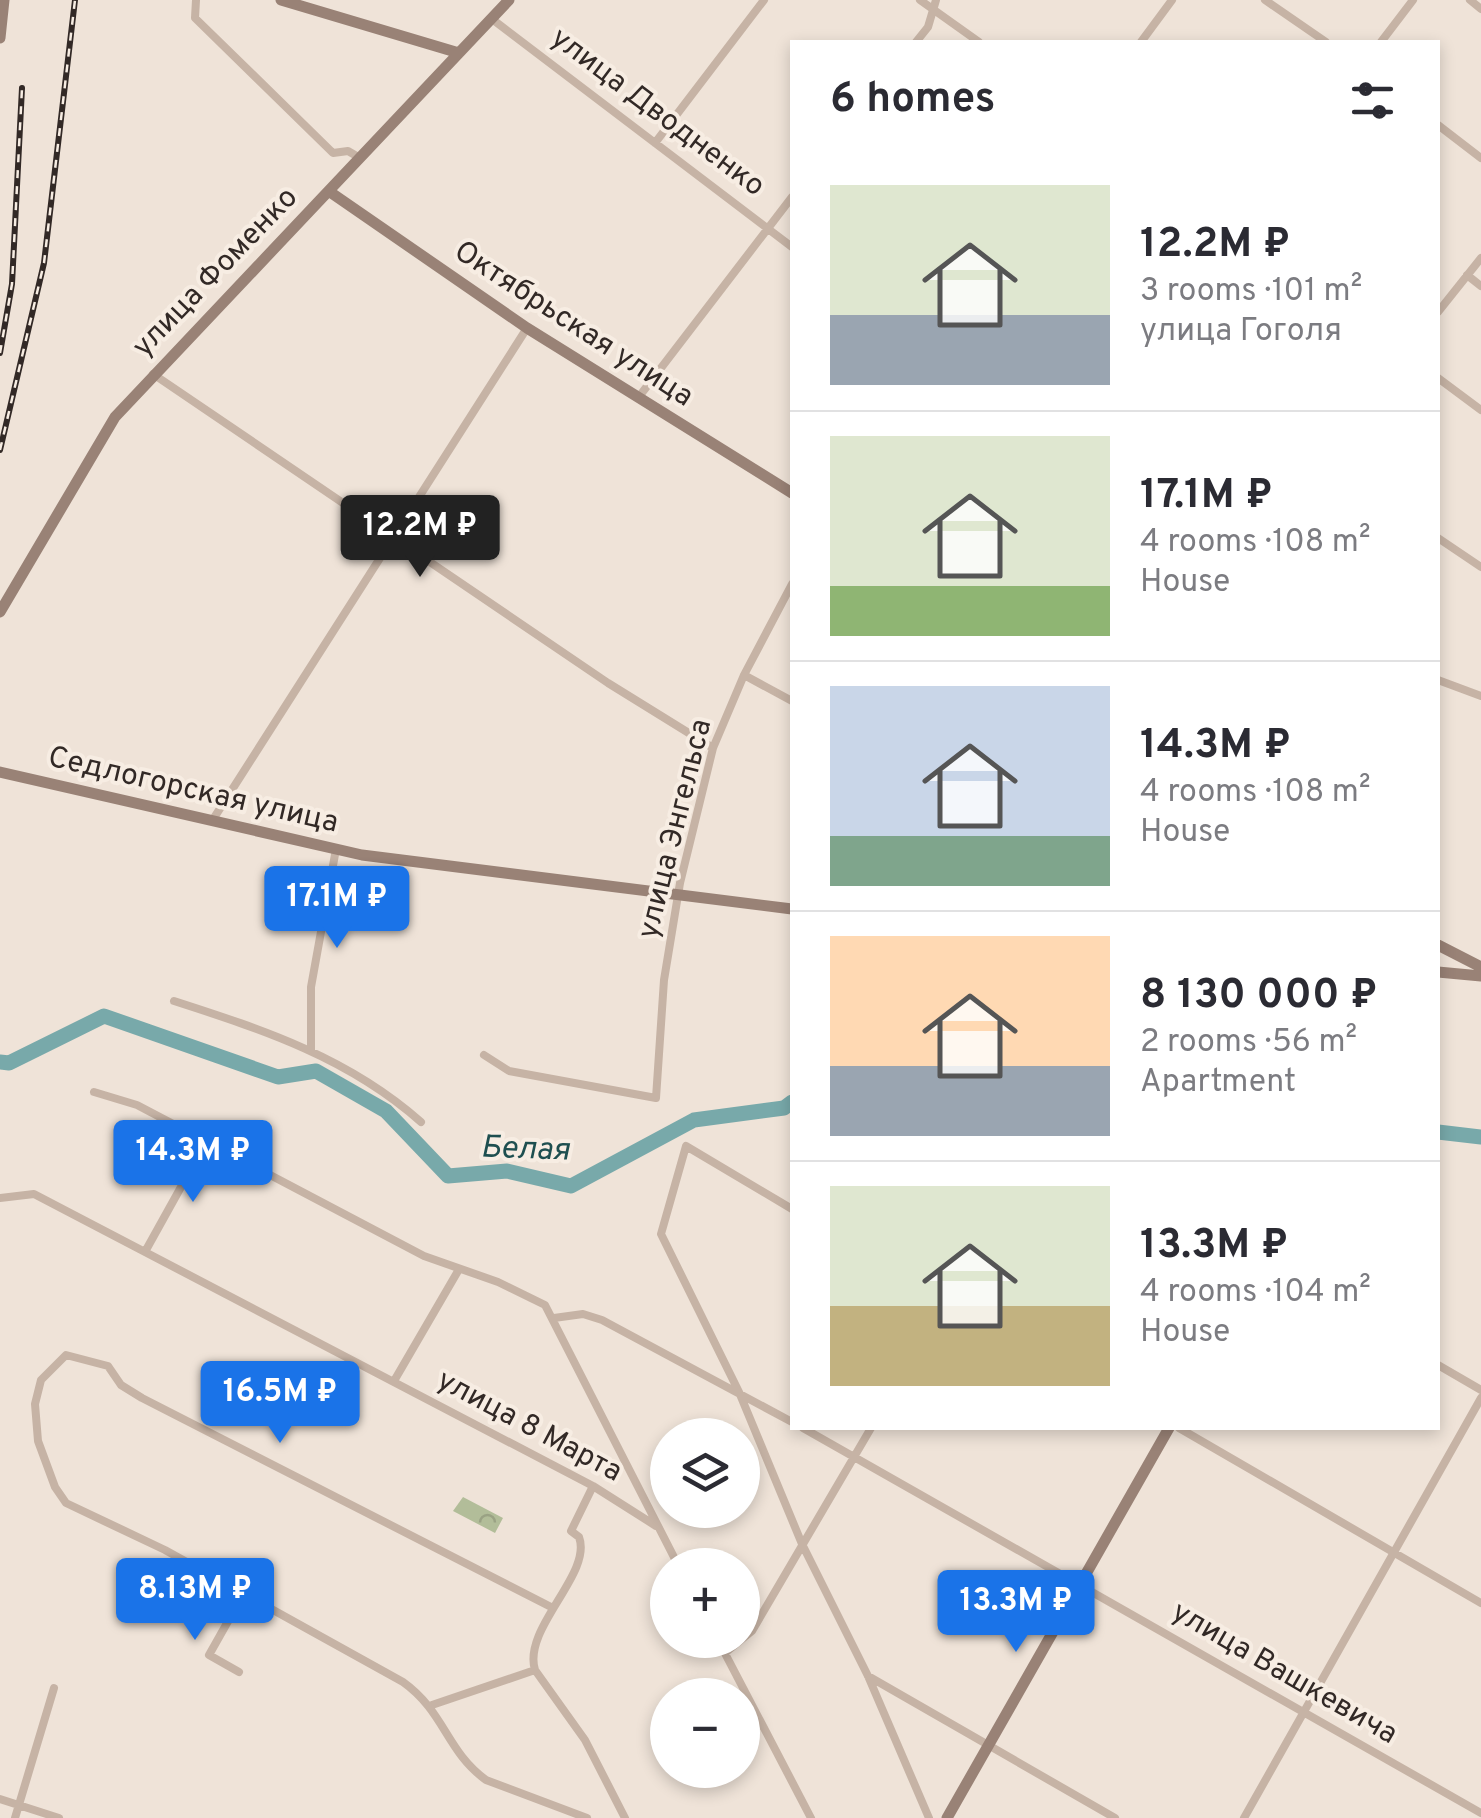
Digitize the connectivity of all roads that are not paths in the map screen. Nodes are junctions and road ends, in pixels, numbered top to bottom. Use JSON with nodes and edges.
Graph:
{"nodes":[{"id":1,"x":4,"y":0,"type":"edge"},
{"id":2,"x":196,"y":0,"type":"edge"},
{"id":3,"x":281,"y":0,"type":"edge"},
{"id":4,"x":510,"y":0,"type":"edge"},
{"id":5,"x":764,"y":0,"type":"edge"},
{"id":6,"x":920,"y":0,"type":"edge"},
{"id":7,"x":1172,"y":0,"type":"edge"},
{"id":8,"x":1265,"y":0,"type":"edge"},
{"id":9,"x":1413,"y":0,"type":"edge"},
{"id":10,"x":1470,"y":0,"type":"edge"},
{"id":11,"x":935,"y":5,"type":"edge"},
{"id":12,"x":322,"y":6,"type":"edge"},
{"id":13,"x":1481,"y":8,"type":"edge"},
{"id":14,"x":492,"y":19,"type":"junction"},
{"id":15,"x":0,"y":38,"type":"edge"},
{"id":16,"x":918,"y":40,"type":"edge"},
{"id":17,"x":977,"y":40,"type":"edge"},
{"id":18,"x":1142,"y":40,"type":"edge"},
{"id":19,"x":1323,"y":40,"type":"edge"},
{"id":20,"x":1383,"y":40,"type":"edge"},
{"id":21,"x":460,"y":53,"type":"junction"},
{"id":22,"x":1440,"y":127,"type":"edge"},
{"id":23,"x":655,"y":143,"type":"junction"},
{"id":24,"x":360,"y":158,"type":"junction"},
{"id":25,"x":1481,"y":158,"type":"edge"},
{"id":26,"x":330,"y":192,"type":"junction"},
{"id":27,"x":790,"y":199,"type":"edge"},
{"id":28,"x":767,"y":227,"type":"junction"},
{"id":29,"x":790,"y":245,"type":"edge"},
{"id":30,"x":1481,"y":258,"type":"edge"},
{"id":31,"x":1468,"y":275,"type":"junction"},
{"id":32,"x":1481,"y":286,"type":"edge"},
{"id":33,"x":1440,"y":310,"type":"edge"},
{"id":34,"x":527,"y":328,"type":"junction"},
{"id":35,"x":153,"y":374,"type":"junction"},
{"id":36,"x":1440,"y":379,"type":"edge"},
{"id":37,"x":638,"y":398,"type":"junction"},
{"id":38,"x":1481,"y":410,"type":"edge"},
{"id":39,"x":790,"y":492,"type":"edge"},
{"id":40,"x":1440,"y":539,"type":"edge"},
{"id":41,"x":393,"y":540,"type":"junction"},
{"id":42,"x":1481,"y":567,"type":"edge"},
{"id":43,"x":790,"y":588,"type":"edge"},
{"id":44,"x":0,"y":612,"type":"edge"},
{"id":45,"x":744,"y":675,"type":"junction"},
{"id":46,"x":1440,"y":681,"type":"edge"},
{"id":47,"x":1481,"y":696,"type":"edge"},
{"id":48,"x":790,"y":700,"type":"edge"},
{"id":49,"x":713,"y":748,"type":"junction"},
{"id":50,"x":0,"y":772,"type":"edge"},
{"id":51,"x":212,"y":822,"type":"junction"},
{"id":52,"x":336,"y":849,"type":"junction"},
{"id":53,"x":678,"y":897,"type":"junction"},
{"id":54,"x":790,"y":909,"type":"edge"},
{"id":55,"x":1440,"y":946,"type":"edge"},
{"id":56,"x":1481,"y":967,"type":"edge"},
{"id":57,"x":1440,"y":972,"type":"edge"},
{"id":58,"x":1481,"y":976,"type":"edge"},
{"id":59,"x":174,"y":1001,"type":"dead end"},
{"id":60,"x":311,"y":1050,"type":"junction"},
{"id":61,"x":484,"y":1055,"type":"dead end"},
{"id":62,"x":94,"y":1092,"type":"dead end"},
{"id":63,"x":421,"y":1122,"type":"dead end"},
{"id":64,"x":206,"y":1142,"type":"junction"},
{"id":65,"x":0,"y":1198,"type":"edge"},
{"id":66,"x":790,"y":1208,"type":"edge"},
{"id":67,"x":146,"y":1250,"type":"junction"},
{"id":68,"x":458,"y":1271,"type":"junction"},
{"id":69,"x":554,"y":1318,"type":"junction"},
{"id":70,"x":1440,"y":1366,"type":"edge"},
{"id":71,"x":394,"y":1381,"type":"junction"},
{"id":72,"x":739,"y":1392,"type":"junction"},
{"id":73,"x":1481,"y":1394,"type":"edge"},
{"id":74,"x":790,"y":1421,"type":"edge"},
{"id":75,"x":807,"y":1430,"type":"edge"},
{"id":76,"x":870,"y":1430,"type":"edge"},
{"id":77,"x":1168,"y":1430,"type":"edge"},
{"id":78,"x":1182,"y":1430,"type":"edge"},
{"id":79,"x":854,"y":1456,"type":"junction"},
{"id":80,"x":593,"y":1486,"type":"junction"},
{"id":81,"x":650,"y":1511,"type":"edge"},
{"id":82,"x":650,"y":1522,"type":"edge"},
{"id":83,"x":802,"y":1544,"type":"junction"},
{"id":84,"x":1395,"y":1554,"type":"junction"},
{"id":85,"x":1079,"y":1584,"type":"junction"},
{"id":86,"x":244,"y":1593,"type":"junction"},
{"id":87,"x":1481,"y":1603,"type":"edge"},
{"id":88,"x":553,"y":1608,"type":"junction"},
{"id":89,"x":760,"y":1617,"type":"edge"},
{"id":90,"x":728,"y":1658,"type":"edge"},
{"id":91,"x":535,"y":1670,"type":"junction"},
{"id":92,"x":239,"y":1672,"type":"dead end"},
{"id":93,"x":868,"y":1676,"type":"junction"},
{"id":94,"x":54,"y":1688,"type":"dead end"},
{"id":95,"x":432,"y":1705,"type":"junction"},
{"id":96,"x":1304,"y":1710,"type":"junction"},
{"id":97,"x":989,"y":1746,"type":"junction"},
{"id":98,"x":0,"y":1799,"type":"edge"},
{"id":99,"x":19,"y":1805,"type":"junction"},
{"id":100,"x":1481,"y":1813,"type":"edge"},
{"id":101,"x":15,"y":1818,"type":"edge"},
{"id":102,"x":59,"y":1818,"type":"edge"},
{"id":103,"x":588,"y":1818,"type":"edge"},
{"id":104,"x":625,"y":1818,"type":"edge"},
{"id":105,"x":811,"y":1818,"type":"edge"},
{"id":106,"x":929,"y":1818,"type":"edge"},
{"id":107,"x":947,"y":1818,"type":"edge"},
{"id":108,"x":1116,"y":1818,"type":"edge"},
{"id":109,"x":1244,"y":1818,"type":"edge"}],
"edges":[{"from":1,"to":15,"type":"street"},
{"from":2,"to":24,"type":"street"},
{"from":3,"to":12,"type":"street"},
{"from":4,"to":14,"type":"street","name":"улица Фоменко"},
{"from":5,"to":23,"type":"street"},
{"from":6,"to":11,"type":"street"},
{"from":7,"to":18,"type":"street"},
{"from":8,"to":19,"type":"street"},
{"from":9,"to":20,"type":"street"},
{"from":10,"to":13,"type":"street"},
{"from":11,"to":16,"type":"street"},
{"from":11,"to":17,"type":"street"},
{"from":12,"to":21,"type":"street"},
{"from":14,"to":21,"type":"street","name":"улица Фоменко"},
{"from":14,"to":23,"type":"street","name":"улица Дводненко"},
{"from":21,"to":24,"type":"street","name":"улица Фоменко"},
{"from":22,"to":25,"type":"street"},
{"from":23,"to":28,"type":"street","name":"улица Дводненко"},
{"from":24,"to":26,"type":"street","name":"улица Фоменко"},
{"from":26,"to":34,"type":"street","name":"Октябрьская улица"},
{"from":26,"to":35,"type":"street","name":"улица Фоменко"},
{"from":27,"to":28,"type":"street"},
{"from":28,"to":29,"type":"street","name":"улица Дводненко"},
{"from":28,"to":37,"type":"street"},
{"from":30,"to":31,"type":"street"},
{"from":31,"to":32,"type":"street"},
{"from":31,"to":33,"type":"street"},
{"from":34,"to":37,"type":"street","name":"Октябрьская улица"},
{"from":34,"to":41,"type":"street"},
{"from":35,"to":41,"type":"street"},
{"from":35,"to":44,"type":"street","name":"улица Фоменко"},
{"from":36,"to":38,"type":"street"},
{"from":37,"to":39,"type":"street","name":"Октябрьская улица"},
{"from":40,"to":42,"type":"street"},
{"from":41,"to":49,"type":"street"},
{"from":41,"to":51,"type":"street"},
{"from":43,"to":45,"type":"street","name":"улица Энгельса"},
{"from":45,"to":48,"type":"street"},
{"from":45,"to":49,"type":"street","name":"улица Энгельса"},
{"from":46,"to":47,"type":"street"},
{"from":49,"to":53,"type":"street","name":"улица Энгельса"},
{"from":50,"to":51,"type":"street","name":"Седлогорская улица"},
{"from":51,"to":52,"type":"street","name":"Седлогорская улица"},
{"from":52,"to":53,"type":"street","name":"Седлогорская улица"},
{"from":52,"to":60,"type":"street"},
{"from":53,"to":54,"type":"street","name":"Седлогорская улица"},
{"from":53,"to":61,"type":"street","name":"улица Энгельса"},
{"from":55,"to":56,"type":"street"},
{"from":57,"to":58,"type":"street"},
{"from":59,"to":60,"type":"street"},
{"from":60,"to":63,"type":"street"},
{"from":62,"to":64,"type":"street"},
{"from":64,"to":67,"type":"street"},
{"from":64,"to":68,"type":"street"},
{"from":65,"to":67,"type":"street","name":"улица 8 Марта"},
{"from":66,"to":72,"type":"street"},
{"from":67,"to":71,"type":"street","name":"улица 8 Марта"},
{"from":68,"to":69,"type":"street"},
{"from":68,"to":71,"type":"street"},
{"from":69,"to":72,"type":"street"},
{"from":69,"to":81,"type":"street"},
{"from":70,"to":73,"type":"street"},
{"from":71,"to":80,"type":"street","name":"улица 8 Марта"},
{"from":72,"to":74,"type":"street"},
{"from":72,"to":83,"type":"street"},
{"from":73,"to":84,"type":"street"},
{"from":75,"to":79,"type":"street","name":"улица Вашкевича"},
{"from":76,"to":79,"type":"street"},
{"from":77,"to":85,"type":"street"},
{"from":78,"to":84,"type":"street"},
{"from":79,"to":83,"type":"street"},
{"from":79,"to":85,"type":"street","name":"улица Вашкевича"},
{"from":80,"to":82,"type":"street","name":"улица 8 Марта"},
{"from":80,"to":88,"type":"street"},
{"from":83,"to":89,"type":"street"},
{"from":83,"to":93,"type":"street"},
{"from":84,"to":87,"type":"street"},
{"from":84,"to":96,"type":"street"},
{"from":85,"to":96,"type":"street","name":"улица Вашкевича"},
{"from":85,"to":97,"type":"street"},
{"from":86,"to":88,"type":"street"},
{"from":86,"to":92,"type":"street"},
{"from":86,"to":95,"type":"street"},
{"from":88,"to":91,"type":"street"},
{"from":90,"to":105,"type":"street"},
{"from":91,"to":95,"type":"street"},
{"from":91,"to":104,"type":"street"},
{"from":93,"to":97,"type":"street"},
{"from":93,"to":106,"type":"street"},
{"from":94,"to":99,"type":"street"},
{"from":95,"to":103,"type":"street"},
{"from":96,"to":100,"type":"street","name":"улица Вашкевича"},
{"from":96,"to":109,"type":"street"},
{"from":97,"to":107,"type":"street"},
{"from":97,"to":108,"type":"street"},
{"from":98,"to":99,"type":"street"},
{"from":99,"to":101,"type":"street"},
{"from":99,"to":102,"type":"street"}]}
